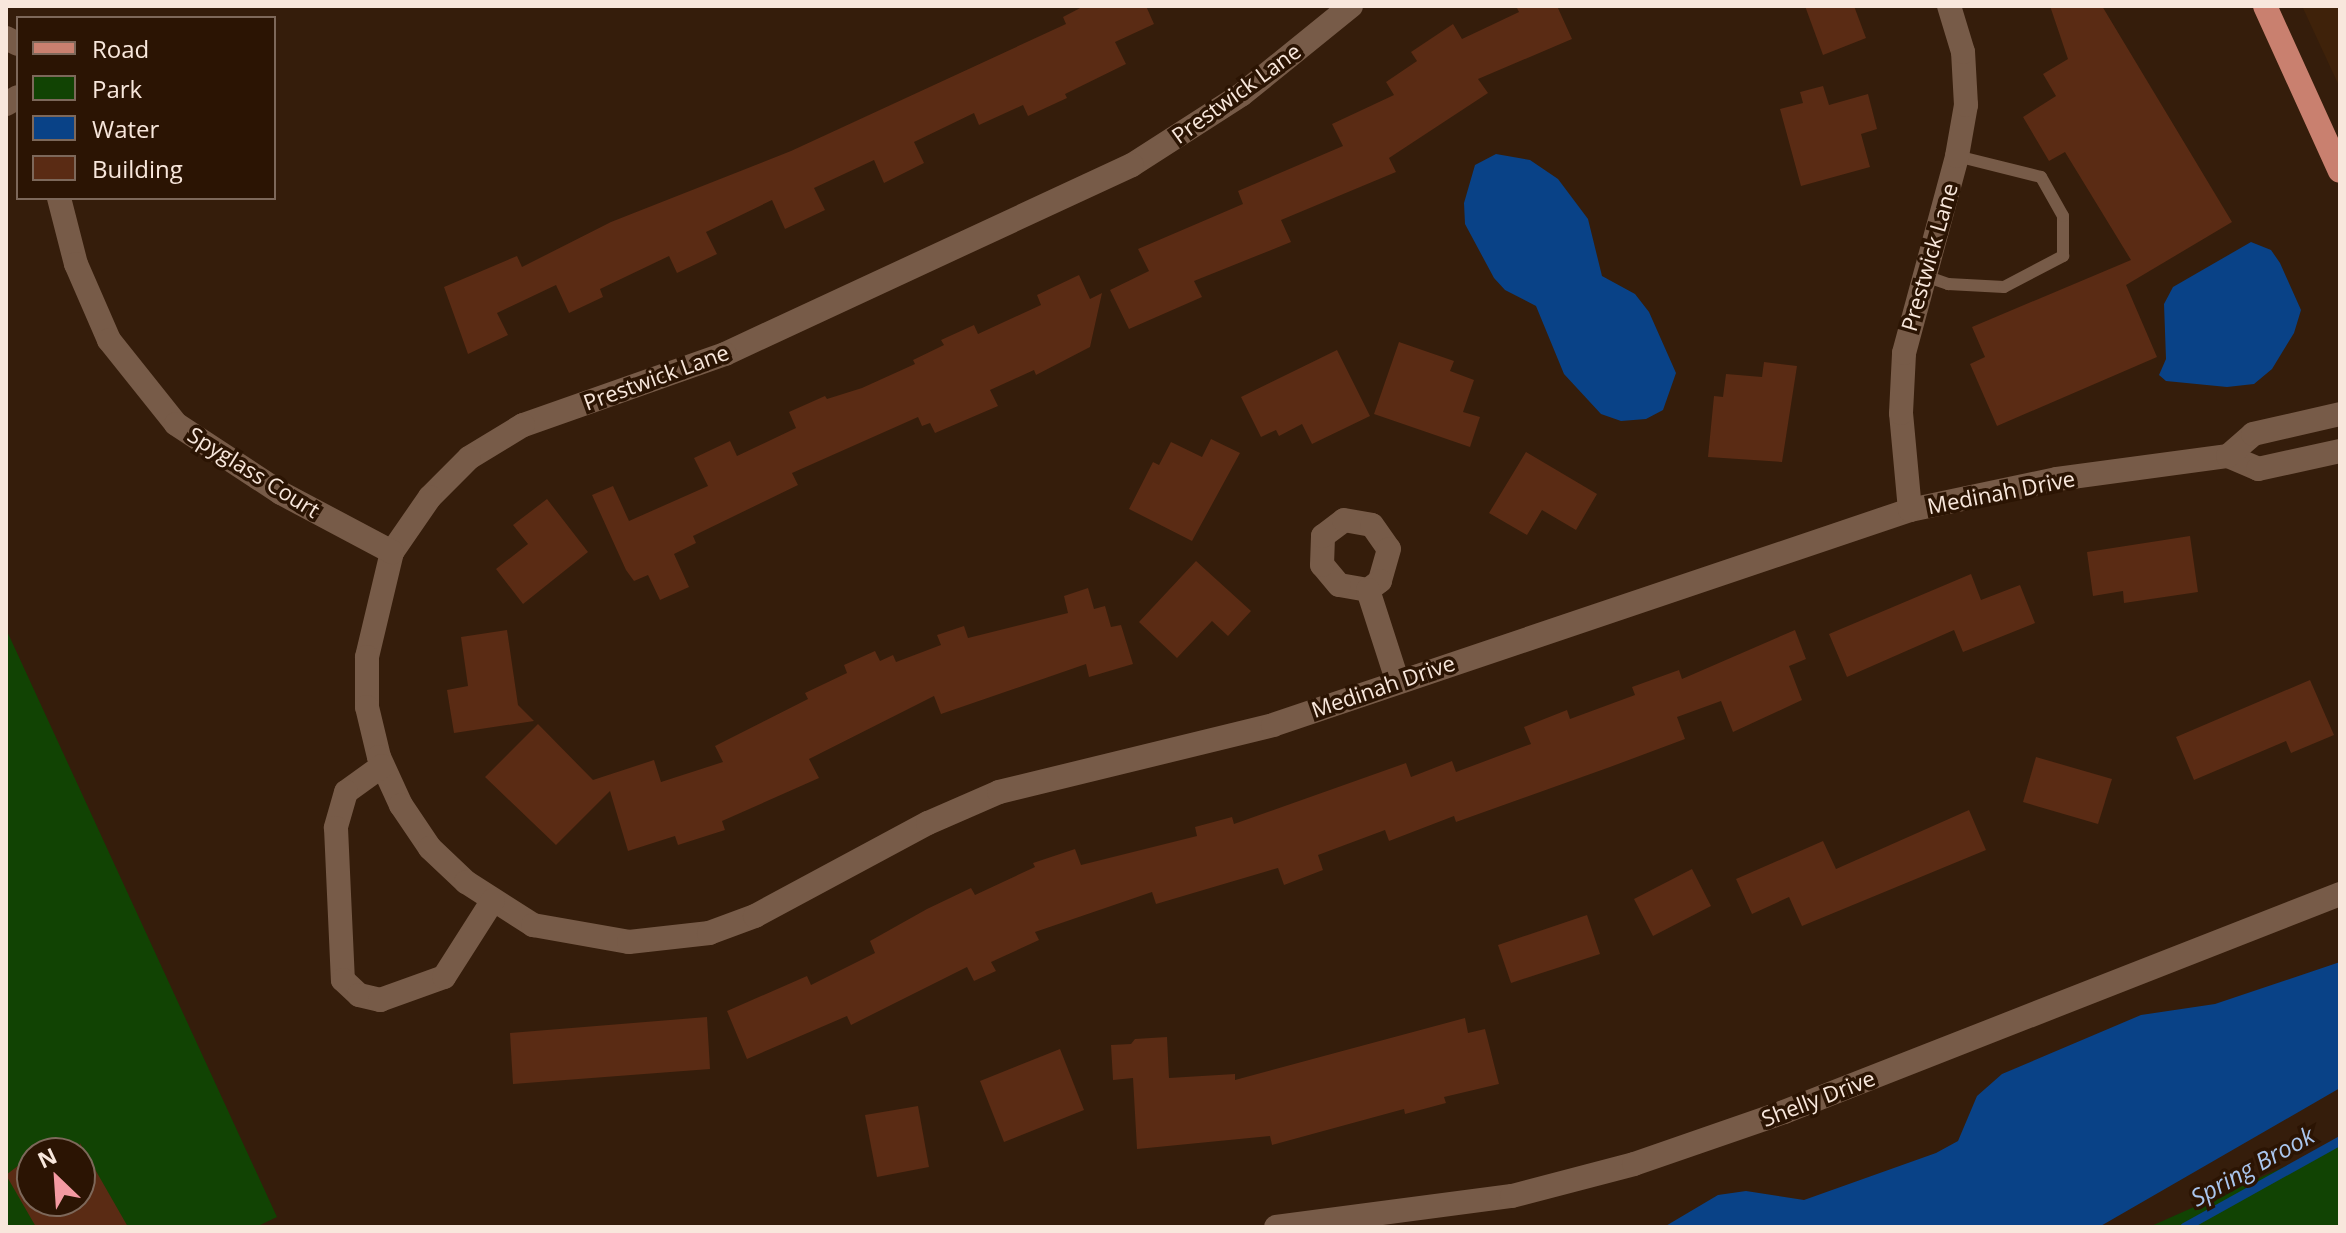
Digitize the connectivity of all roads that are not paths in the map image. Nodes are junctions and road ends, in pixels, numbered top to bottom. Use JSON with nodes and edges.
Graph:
{"nodes":[{"id":1,"x":1351,"y":6,"type":"edge"},
{"id":2,"x":1949,"y":6,"type":"edge"},
{"id":3,"x":2265,"y":6,"type":"edge"},
{"id":4,"x":1957,"y":156,"type":"junction"},
{"id":5,"x":2340,"y":171,"type":"edge"},
{"id":6,"x":60,"y":200,"type":"edge"},
{"id":7,"x":1922,"y":275,"type":"junction"},
{"id":8,"x":2340,"y":414,"type":"edge"},
{"id":9,"x":2340,"y":451,"type":"edge"},
{"id":10,"x":2228,"y":456,"type":"junction"},
{"id":11,"x":1910,"y":510,"type":"junction"},
{"id":12,"x":392,"y":552,"type":"junction"},
{"id":13,"x":1368,"y":590,"type":"dead end"},
{"id":14,"x":1397,"y":680,"type":"junction"},
{"id":15,"x":382,"y":766,"type":"junction"},
{"id":16,"x":2340,"y":894,"type":"edge"},
{"id":17,"x":493,"y":900,"type":"junction"},
{"id":18,"x":555,"y":929,"type":"joint"},
{"id":19,"x":1276,"y":1227,"type":"edge"}],
"edges":[{"from":1,"to":12,"type":"street","name":"Prestwick Lane"},
{"from":2,"to":4,"type":"street","name":"Prestwick Lane"},
{"from":3,"to":5,"type":"main road"},
{"from":4,"to":7,"type":"street","name":"Prestwick Lane"},
{"from":4,"to":7,"type":"lane"},
{"from":6,"to":12,"type":"street","name":"Spyglass Court"},
{"from":7,"to":11,"type":"street","name":"Prestwick Lane"},
{"from":8,"to":10,"type":"street","name":"Medinah Drive"},
{"from":9,"to":10,"type":"street","name":"Medinah Drive"},
{"from":10,"to":11,"type":"street","name":"Medinah Drive"},
{"from":11,"to":14,"type":"street","name":"Medinah Drive"},
{"from":12,"to":15,"type":"street","name":"Prestwick Lane"},
{"from":13,"to":14,"type":"street"},
{"from":14,"to":18,"type":"street","name":"Medinah Drive"},
{"from":15,"to":17,"type":"street","name":"Prestwick Lane"},
{"from":15,"to":17,"type":"street"},
{"from":16,"to":19,"type":"street","name":"Shelly Drive"},
{"from":17,"to":18,"type":"street","name":"Prestwick Lane"}]}
